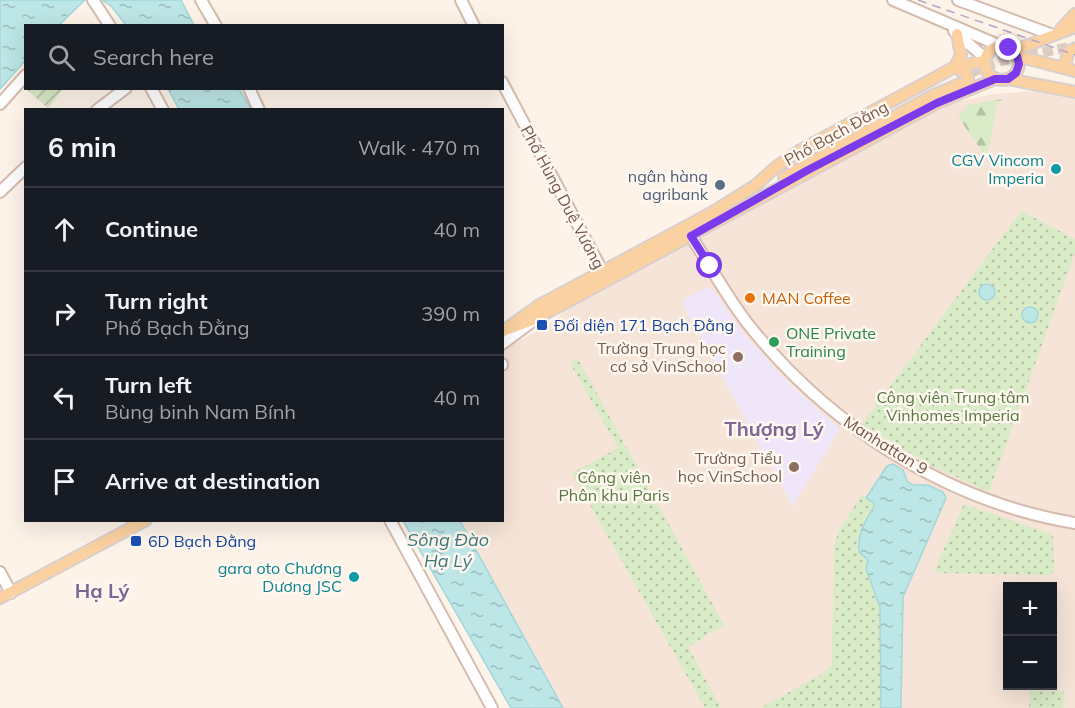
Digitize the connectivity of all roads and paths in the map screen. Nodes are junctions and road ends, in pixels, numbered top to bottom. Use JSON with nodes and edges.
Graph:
{"nodes":[{"id":1,"x":93,"y":0,"type":"edge"},
{"id":2,"x":201,"y":0,"type":"edge"},
{"id":3,"x":461,"y":0,"type":"edge"},
{"id":4,"x":893,"y":0,"type":"edge"},
{"id":5,"x":958,"y":0,"type":"edge"},
{"id":6,"x":1075,"y":14,"type":"edge"},
{"id":7,"x":942,"y":21,"type":"junction"},
{"id":8,"x":108,"y":23,"type":"edge"},
{"id":9,"x":215,"y":24,"type":"edge"},
{"id":10,"x":473,"y":24,"type":"edge"},
{"id":11,"x":1075,"y":27,"type":"edge"},
{"id":12,"x":1056,"y":33,"type":"junction"},
{"id":13,"x":957,"y":34,"type":"junction"},
{"id":14,"x":1075,"y":49,"type":"edge"},
{"id":15,"x":1011,"y":51,"type":"junction"},
{"id":16,"x":985,"y":60,"type":"junction"},
{"id":17,"x":1064,"y":67,"type":"junction"},
{"id":18,"x":1075,"y":71,"type":"edge"},
{"id":19,"x":24,"y":77,"type":"edge"},
{"id":20,"x":995,"y":79,"type":"junction"},
{"id":21,"x":1008,"y":79,"type":"junction"},
{"id":22,"x":960,"y":80,"type":"junction"},
{"id":23,"x":504,"y":86,"type":"edge"},
{"id":24,"x":123,"y":90,"type":"edge"},
{"id":25,"x":151,"y":90,"type":"edge"},
{"id":26,"x":250,"y":90,"type":"edge"},
{"id":27,"x":1075,"y":92,"type":"edge"},
{"id":28,"x":0,"y":104,"type":"edge"},
{"id":29,"x":100,"y":108,"type":"edge"},
{"id":30,"x":162,"y":108,"type":"edge"},
{"id":31,"x":258,"y":108,"type":"edge"},
{"id":32,"x":24,"y":169,"type":"edge"},
{"id":33,"x":0,"y":192,"type":"edge"},
{"id":34,"x":691,"y":236,"type":"junction"},
{"id":35,"x":604,"y":276,"type":"junction"},
{"id":36,"x":535,"y":319,"type":"junction"},
{"id":37,"x":505,"y":331,"type":"edge"},
{"id":38,"x":504,"y":342,"type":"edge"},
{"id":39,"x":142,"y":522,"type":"edge"},
{"id":40,"x":391,"y":522,"type":"edge"},
{"id":41,"x":1075,"y":523,"type":"edge"},
{"id":42,"x":0,"y":572,"type":"edge"},
{"id":43,"x":11,"y":592,"type":"junction"},
{"id":44,"x":0,"y":598,"type":"edge"},
{"id":45,"x":492,"y":708,"type":"edge"}],
"edges":[{"from":1,"to":8,"type":"street"},
{"from":2,"to":9,"type":"street"},
{"from":3,"to":10,"type":"street"},
{"from":4,"to":7,"type":"street"},
{"from":5,"to":12,"type":"street"},
{"from":6,"to":12,"type":"main road"},
{"from":7,"to":13,"type":"street"},
{"from":7,"to":15,"type":"street"},
{"from":11,"to":12,"type":"main road"},
{"from":12,"to":15,"type":"main road"},
{"from":13,"to":16,"type":"street"},
{"from":13,"to":22,"type":"main road"},
{"from":14,"to":17,"type":"main road"},
{"from":15,"to":16,"type":"main road"},
{"from":15,"to":17,"type":"main road"},
{"from":15,"to":21,"type":"main road"},
{"from":16,"to":20,"type":"main road"},
{"from":16,"to":22,"type":"main road","name":"Phố Bạch Đằng"},
{"from":17,"to":18,"type":"main road"},
{"from":19,"to":28,"type":"street"},
{"from":20,"to":21,"type":"main road"},
{"from":20,"to":22,"type":"main road","name":"Phố Bạch Đằng"},
{"from":21,"to":27,"type":"main road"},
{"from":22,"to":34,"type":"main road","name":"Phố Bạch Đằng"},
{"from":22,"to":35,"type":"main road","name":"Phố Bạch Đằng"},
{"from":23,"to":35,"type":"street","name":"Phố Hùng Duệ Vương"},
{"from":24,"to":29,"type":"street"},
{"from":25,"to":30,"type":"street"},
{"from":26,"to":31,"type":"street"},
{"from":32,"to":33,"type":"street"},
{"from":34,"to":35,"type":"main road","name":"Phố Bạch Đằng"},
{"from":34,"to":41,"type":"street","name":"Manhattan 9"},
{"from":35,"to":36,"type":"main road","name":"Phố Bạch Đằng"},
{"from":35,"to":37,"type":"main road","name":"Phố Bạch Đằng"},
{"from":36,"to":37,"type":"main road","name":"Phố Bạch Đằng"},
{"from":36,"to":38,"type":"street"},
{"from":39,"to":43,"type":"main road"},
{"from":40,"to":45,"type":"street"},
{"from":42,"to":43,"type":"street"},
{"from":43,"to":44,"type":"main road"}]}
